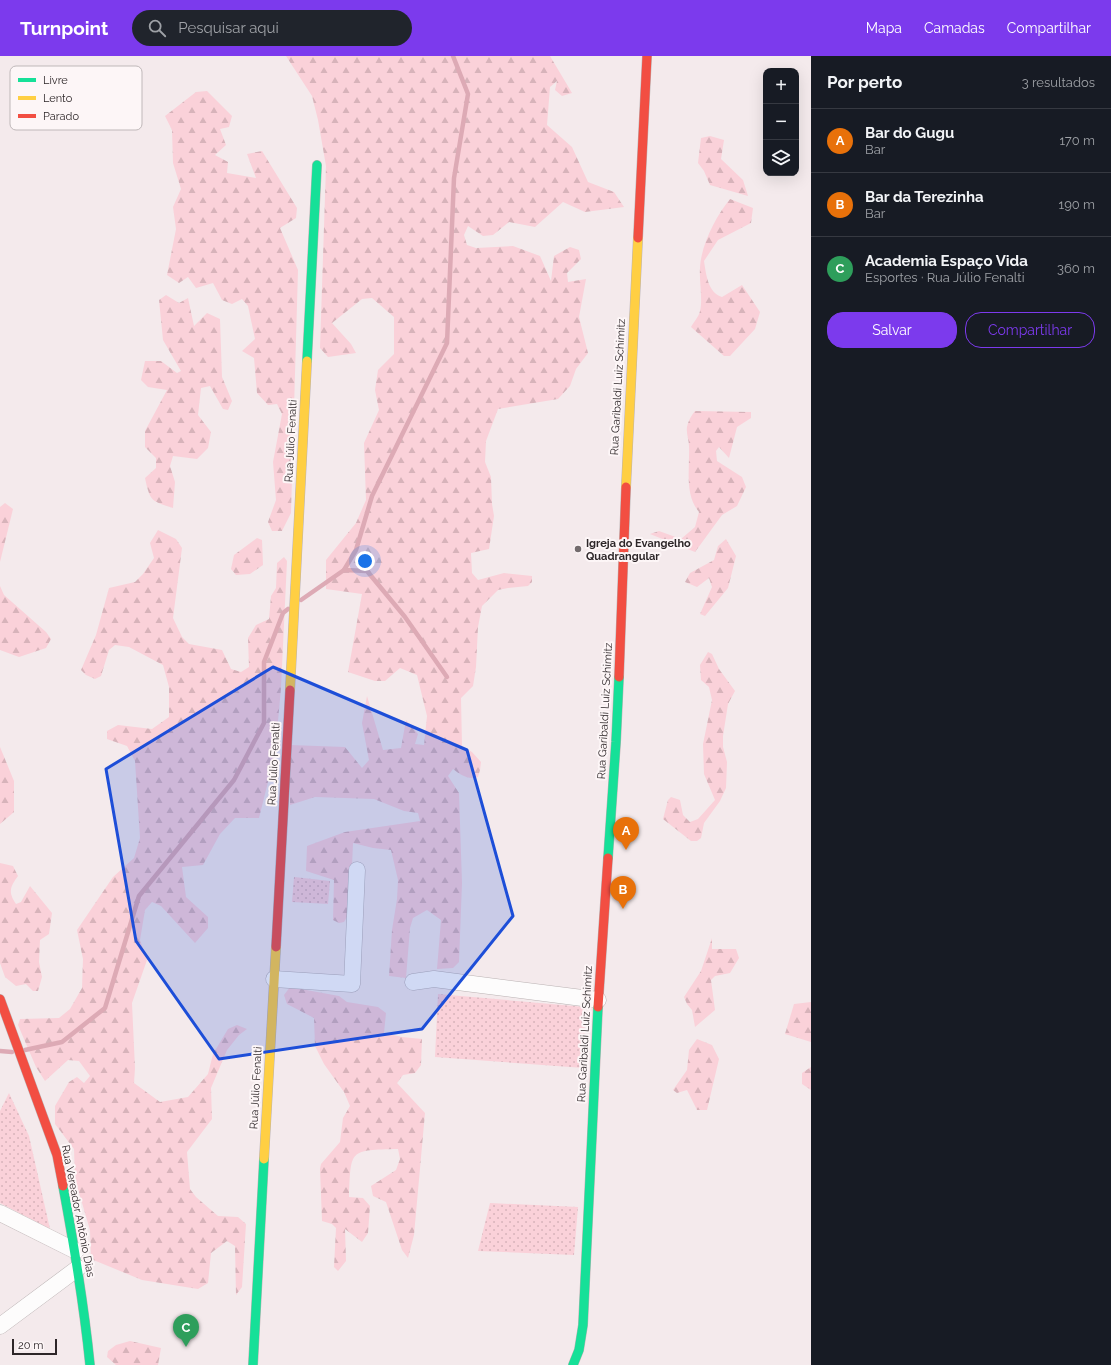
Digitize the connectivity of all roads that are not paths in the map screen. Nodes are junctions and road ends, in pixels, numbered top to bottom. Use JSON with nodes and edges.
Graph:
{"nodes":[{"id":1,"x":647,"y":56,"type":"edge"},
{"id":2,"x":317,"y":165,"type":"dead end"},
{"id":3,"x":356,"y":870,"type":"dead end"},
{"id":4,"x":274,"y":979,"type":"junction"},
{"id":5,"x":413,"y":982,"type":"dead end"},
{"id":6,"x":0,"y":999,"type":"edge"},
{"id":7,"x":598,"y":1000,"type":"junction"},
{"id":8,"x":0,"y":1213,"type":"edge"},
{"id":9,"x":76,"y":1251,"type":"junction"},
{"id":10,"x":78,"y":1268,"type":"junction"},
{"id":11,"x":0,"y":1326,"type":"edge"},
{"id":12,"x":90,"y":1365,"type":"edge"},
{"id":13,"x":253,"y":1365,"type":"edge"},
{"id":14,"x":573,"y":1365,"type":"edge"}],
"edges":[{"from":1,"to":7,"type":"street","name":"Rua Garibaldi Luiz Schimitz"},
{"from":2,"to":4,"type":"street","name":"Rua Júlio Fenalti"},
{"from":3,"to":4,"type":"street"},
{"from":4,"to":13,"type":"street","name":"Rua Júlio Fenalti"},
{"from":5,"to":7,"type":"street"},
{"from":6,"to":9,"type":"street","name":"Rua Vereador Antônio Dias"},
{"from":7,"to":14,"type":"street","name":"Rua Garibaldi Luiz Schimitz"},
{"from":8,"to":9,"type":"street"},
{"from":9,"to":10,"type":"street","name":"Rua Vereador Antônio Dias"},
{"from":10,"to":11,"type":"street"},
{"from":10,"to":12,"type":"street","name":"Rua Vereador Antônio Dias"}]}
